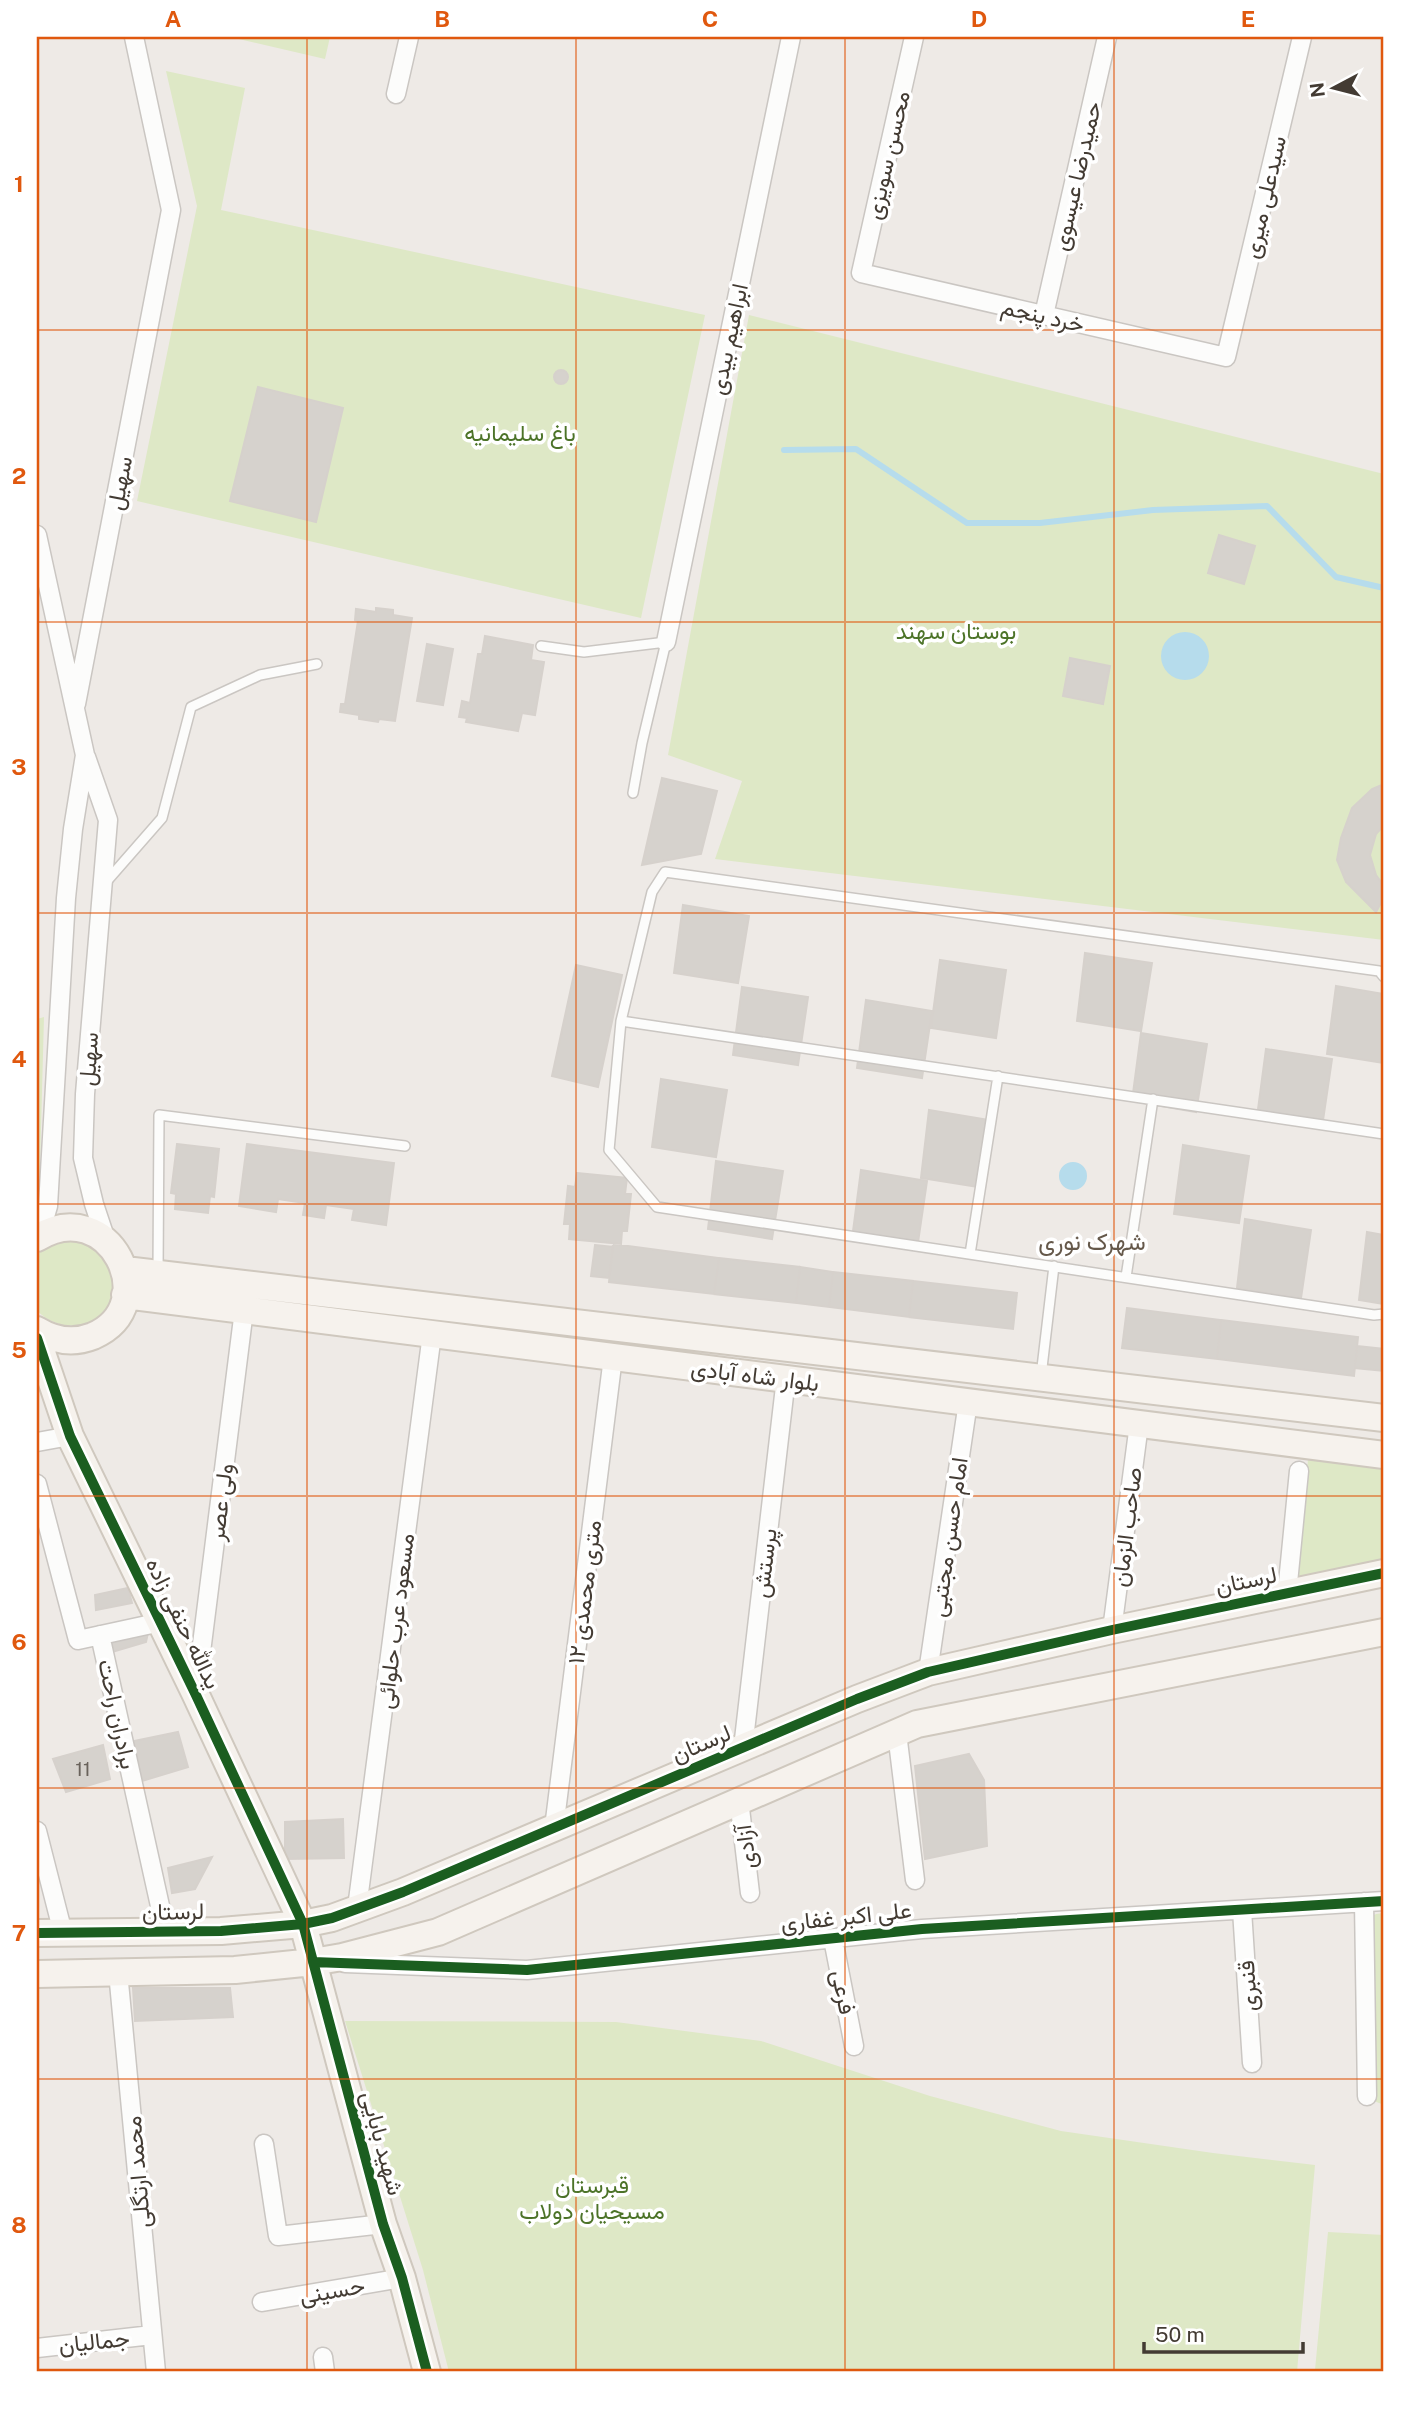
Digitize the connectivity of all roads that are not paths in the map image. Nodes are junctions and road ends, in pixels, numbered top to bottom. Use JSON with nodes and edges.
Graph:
{"nodes":[{"id":1,"x":134,"y":37,"type":"edge"},
{"id":2,"x":144,"y":37,"type":"edge"},
{"id":3,"x":410,"y":37,"type":"edge"},
{"id":4,"x":791,"y":37,"type":"edge"},
{"id":5,"x":914,"y":37,"type":"edge"},
{"id":6,"x":1107,"y":37,"type":"edge"},
{"id":7,"x":1302,"y":37,"type":"edge"},
{"id":8,"x":138,"y":58,"type":"junction"},
{"id":9,"x":396,"y":94,"type":"dead end"},
{"id":10,"x":861,"y":273,"type":"joint"},
{"id":11,"x":1044,"y":315,"type":"junction"},
{"id":12,"x":1226,"y":358,"type":"joint"},
{"id":13,"x":37,"y":535,"type":"edge"},
{"id":14,"x":666,"y":642,"type":"junction"},
{"id":15,"x":541,"y":646,"type":"dead end"},
{"id":16,"x":317,"y":664,"type":"dead end"},
{"id":17,"x":74,"y":711,"type":"junction"},
{"id":18,"x":85,"y":755,"type":"junction"},
{"id":19,"x":633,"y":793,"type":"dead end"},
{"id":20,"x":100,"y":888,"type":"junction"},
{"id":21,"x":1384,"y":976,"type":"edge"},
{"id":22,"x":621,"y":1021,"type":"junction"},
{"id":23,"x":998,"y":1076,"type":"junction"},
{"id":24,"x":1153,"y":1099,"type":"junction"},
{"id":25,"x":1384,"y":1133,"type":"edge"},
{"id":26,"x":405,"y":1146,"type":"dead end"},
{"id":27,"x":38,"y":1237,"type":"edge"},
{"id":28,"x":106,"y":1240,"type":"junction"},
{"id":29,"x":970,"y":1254,"type":"junction"},
{"id":30,"x":1054,"y":1266,"type":"junction"},
{"id":31,"x":158,"y":1274,"type":"junction"},
{"id":32,"x":1126,"y":1277,"type":"junction"},
{"id":33,"x":125,"y":1282,"type":"junction"},
{"id":34,"x":244,"y":1310,"type":"junction"},
{"id":35,"x":1384,"y":1314,"type":"edge"},
{"id":36,"x":37,"y":1330,"type":"edge"},
{"id":37,"x":432,"y":1334,"type":"junction"},
{"id":38,"x":37,"y":1338,"type":"edge"},
{"id":39,"x":613,"y":1357,"type":"junction"},
{"id":40,"x":786,"y":1378,"type":"junction"},
{"id":41,"x":1041,"y":1378,"type":"junction"},
{"id":42,"x":968,"y":1402,"type":"junction"},
{"id":43,"x":1384,"y":1418,"type":"edge"},
{"id":44,"x":1139,"y":1424,"type":"junction"},
{"id":45,"x":70,"y":1436,"type":"junction"},
{"id":46,"x":37,"y":1442,"type":"edge"},
{"id":47,"x":1384,"y":1455,"type":"edge"},
{"id":48,"x":1299,"y":1471,"type":"dead end"},
{"id":49,"x":37,"y":1484,"type":"edge"},
{"id":50,"x":1384,"y":1573,"type":"edge"},
{"id":51,"x":1287,"y":1593,"type":"junction"},
{"id":52,"x":161,"y":1622,"type":"junction"},
{"id":53,"x":1112,"y":1630,"type":"junction"},
{"id":54,"x":1384,"y":1632,"type":"edge"},
{"id":55,"x":100,"y":1635,"type":"junction"},
{"id":56,"x":928,"y":1672,"type":"junction"},
{"id":57,"x":195,"y":1693,"type":"junction"},
{"id":58,"x":897,"y":1733,"type":"junction"},
{"id":59,"x":743,"y":1748,"type":"junction"},
{"id":60,"x":739,"y":1800,"type":"junction"},
{"id":61,"x":554,"y":1828,"type":"junction"},
{"id":62,"x":37,"y":1831,"type":"edge"},
{"id":63,"x":915,"y":1880,"type":"dead end"},
{"id":64,"x":750,"y":1893,"type":"dead end"},
{"id":65,"x":1384,"y":1901,"type":"edge"},
{"id":66,"x":1364,"y":1902,"type":"junction"},
{"id":67,"x":358,"y":1908,"type":"junction"},
{"id":68,"x":1242,"y":1910,"type":"junction"},
{"id":69,"x":303,"y":1924,"type":"junction"},
{"id":70,"x":37,"y":1933,"type":"edge"},
{"id":71,"x":64,"y":1933,"type":"junction"},
{"id":72,"x":166,"y":1933,"type":"junction"},
{"id":73,"x":833,"y":1938,"type":"junction"},
{"id":74,"x":313,"y":1962,"type":"junction"},
{"id":75,"x":118,"y":1972,"type":"junction"},
{"id":76,"x":37,"y":1974,"type":"edge"},
{"id":77,"x":854,"y":2046,"type":"dead end"},
{"id":78,"x":1252,"y":2063,"type":"dead end"},
{"id":79,"x":1367,"y":2096,"type":"dead end"},
{"id":80,"x":264,"y":2144,"type":"dead end"},
{"id":81,"x":383,"y":2224,"type":"junction"},
{"id":82,"x":402,"y":2278,"type":"junction"},
{"id":83,"x":262,"y":2302,"type":"dead end"},
{"id":84,"x":152,"y":2335,"type":"junction"},
{"id":85,"x":37,"y":2348,"type":"edge"},
{"id":86,"x":156,"y":2372,"type":"edge"},
{"id":87,"x":427,"y":2372,"type":"edge"}],
"edges":[{"from":1,"to":8,"type":"street"},
{"from":2,"to":8,"type":"street"},
{"from":3,"to":9,"type":"street"},
{"from":4,"to":14,"type":"street","name":"ابراهیم بیدی"},
{"from":5,"to":10,"type":"street","name":"محسن سویزی"},
{"from":6,"to":11,"type":"street","name":"حمیدرضا عیسوی"},
{"from":7,"to":12,"type":"street","name":"سیدعلی میری"},
{"from":8,"to":17,"type":"street","name":"سهیل"},
{"from":10,"to":11,"type":"street","name":"خرد پنجم"},
{"from":11,"to":12,"type":"street","name":"خرد پنجم"},
{"from":13,"to":17,"type":"street"},
{"from":14,"to":15,"type":"lane"},
{"from":14,"to":19,"type":"lane"},
{"from":16,"to":20,"type":"lane"},
{"from":17,"to":18,"type":"street","name":"سهیل"},
{"from":18,"to":20,"type":"street","name":"سهیل"},
{"from":18,"to":27,"type":"street","name":"سهیل"},
{"from":20,"to":28,"type":"street","name":"سهیل"},
{"from":21,"to":22,"type":"lane"},
{"from":22,"to":23,"type":"lane"},
{"from":22,"to":29,"type":"lane"},
{"from":23,"to":24,"type":"lane"},
{"from":23,"to":29,"type":"lane"},
{"from":24,"to":25,"type":"lane"},
{"from":24,"to":32,"type":"lane"},
{"from":26,"to":31,"type":"lane"},
{"from":27,"to":28,"type":"street"},
{"from":28,"to":33,"type":"street"},
{"from":29,"to":30,"type":"lane"},
{"from":30,"to":32,"type":"lane"},
{"from":30,"to":41,"type":"lane"},
{"from":31,"to":33,"type":"street","name":"بلوار شاه آبادی"},
{"from":31,"to":41,"type":"street","name":"بلوار شاه آبادی"},
{"from":32,"to":35,"type":"lane"},
{"from":33,"to":34,"type":"street","name":"بلوار شاه آبادی"},
{"from":33,"to":36,"type":"street"},
{"from":34,"to":37,"type":"street","name":"بلوار شاه آبادی"},
{"from":34,"to":57,"type":"street","name":"ولی عصر"},
{"from":37,"to":39,"type":"street","name":"بلوار شاه آبادی"},
{"from":37,"to":67,"type":"street","name":"مسعود عرب حلوائی"},
{"from":38,"to":45,"type":"street","name":"یدالله حنفی زاده"},
{"from":39,"to":40,"type":"street","name":"بلوار شاه آبادی"},
{"from":39,"to":61,"type":"street","name":"۱۲ متری محمدی"},
{"from":40,"to":42,"type":"street","name":"بلوار شاه آبادی"},
{"from":40,"to":59,"type":"street","name":"پرستش"},
{"from":41,"to":43,"type":"street","name":"بلوار شاه آبادی"},
{"from":42,"to":44,"type":"street","name":"بلوار شاه آبادی"},
{"from":42,"to":56,"type":"street","name":"امام حسن مجتبی"},
{"from":44,"to":47,"type":"street","name":"بلوار شاه آبادی"},
{"from":44,"to":53,"type":"street","name":"صاحب الزمان"},
{"from":45,"to":46,"type":"street"},
{"from":45,"to":52,"type":"street","name":"یدالله حنفی زاده"},
{"from":48,"to":51,"type":"street"},
{"from":49,"to":55,"type":"street","name":"برادران راحت"},
{"from":50,"to":51,"type":"street","name":"لرستان"},
{"from":51,"to":53,"type":"street","name":"لرستان"},
{"from":52,"to":55,"type":"street"},
{"from":52,"to":57,"type":"street","name":"یدالله حنفی زاده"},
{"from":53,"to":56,"type":"street","name":"لرستان"},
{"from":54,"to":58,"type":"street"},
{"from":55,"to":72,"type":"street","name":"برادران راحت"},
{"from":56,"to":59,"type":"street","name":"لرستان"},
{"from":57,"to":69,"type":"street","name":"یدالله حنفی زاده"},
{"from":58,"to":60,"type":"street"},
{"from":58,"to":63,"type":"street"},
{"from":59,"to":61,"type":"street","name":"لرستان"},
{"from":60,"to":64,"type":"street","name":"آزادی"},
{"from":60,"to":74,"type":"street"},
{"from":61,"to":67,"type":"street","name":"لرستان"},
{"from":62,"to":71,"type":"street"},
{"from":65,"to":66,"type":"street","name":"علی اکبر غفاری"},
{"from":66,"to":68,"type":"street","name":"علی اکبر غفاری"},
{"from":66,"to":79,"type":"street"},
{"from":67,"to":69,"type":"street","name":"لرستان"},
{"from":68,"to":73,"type":"street","name":"علی اکبر غفاری"},
{"from":68,"to":78,"type":"street","name":"قنبری"},
{"from":69,"to":72,"type":"street","name":"لرستان"},
{"from":69,"to":74,"type":"street","name":"شهید بابایی"},
{"from":70,"to":71,"type":"street","name":"لرستان"},
{"from":71,"to":72,"type":"street","name":"لرستان"},
{"from":73,"to":74,"type":"street","name":"علی اکبر غفاری"},
{"from":73,"to":77,"type":"street","name":"فرعی"},
{"from":74,"to":75,"type":"street"},
{"from":74,"to":81,"type":"street","name":"شهید بابایی"},
{"from":75,"to":76,"type":"street"},
{"from":75,"to":84,"type":"street","name":"محمد ارتگلی"},
{"from":80,"to":81,"type":"street"},
{"from":81,"to":82,"type":"street","name":"شهید بابایی"},
{"from":82,"to":83,"type":"street","name":"حسینی"},
{"from":82,"to":87,"type":"street","name":"شهید بابایی"},
{"from":84,"to":85,"type":"street","name":"جمالیان"},
{"from":84,"to":86,"type":"street","name":"محمد ارتگلی"}]}
